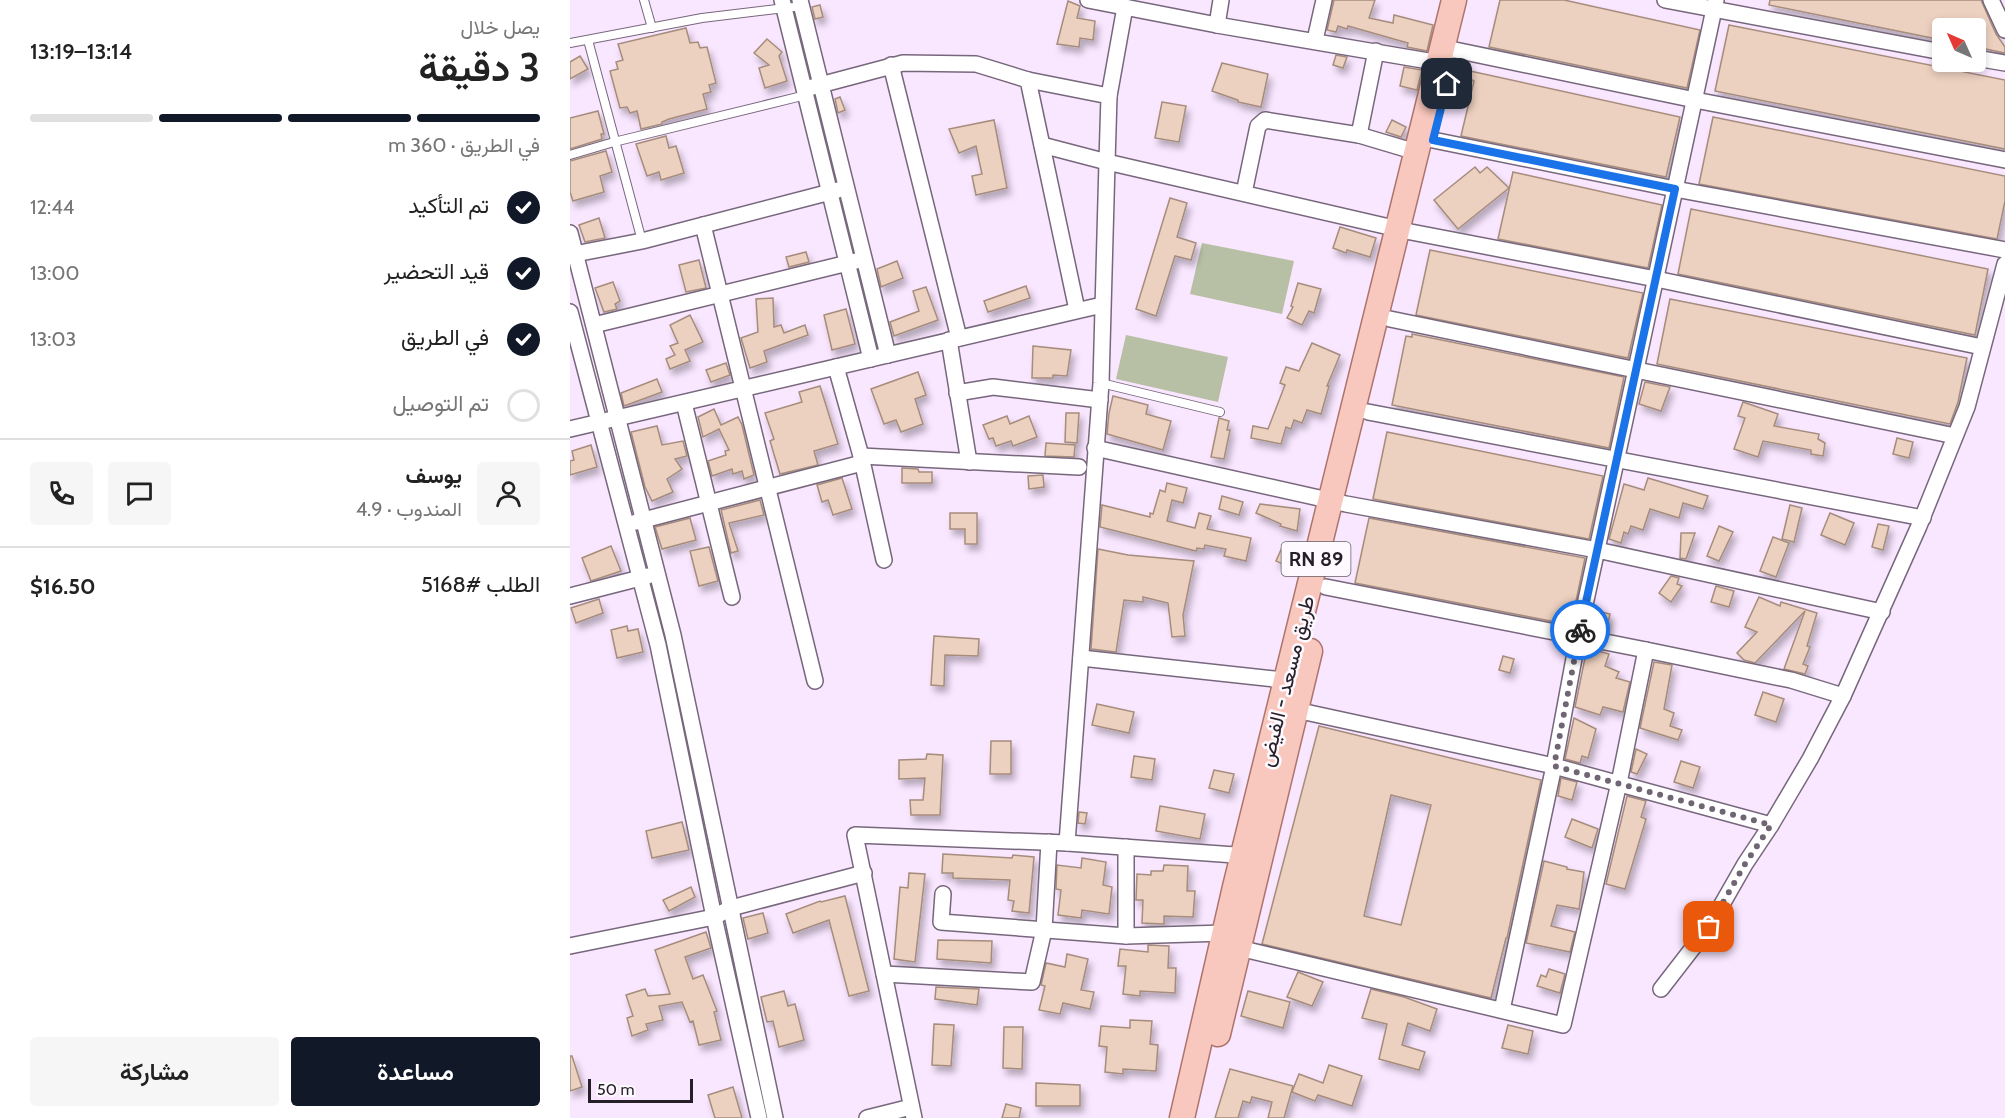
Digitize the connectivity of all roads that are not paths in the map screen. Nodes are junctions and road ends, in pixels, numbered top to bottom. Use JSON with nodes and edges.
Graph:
{"nodes":[{"id":1,"x":644,"y":0,"type":"edge"},
{"id":2,"x":1088,"y":0,"type":"edge"},
{"id":3,"x":1221,"y":0,"type":"edge"},
{"id":4,"x":1324,"y":0,"type":"edge"},
{"id":5,"x":1454,"y":0,"type":"edge"},
{"id":6,"x":1467,"y":0,"type":"edge"},
{"id":7,"x":1665,"y":0,"type":"edge"},
{"id":8,"x":1991,"y":0,"type":"edge"},
{"id":9,"x":801,"y":3,"type":"edge"},
{"id":10,"x":783,"y":4,"type":"edge"},
{"id":11,"x":1715,"y":5,"type":"edge"},
{"id":12,"x":1125,"y":7,"type":"junction"},
{"id":13,"x":1217,"y":25,"type":"junction"},
{"id":14,"x":652,"y":28,"type":"junction"},
{"id":15,"x":2005,"y":30,"type":"edge"},
{"id":16,"x":588,"y":40,"type":"junction"},
{"id":17,"x":1315,"y":40,"type":"junction"},
{"id":18,"x":570,"y":43,"type":"edge"},
{"id":19,"x":1932,"y":50,"type":"edge"},
{"id":20,"x":1376,"y":51,"type":"junction"},
{"id":21,"x":1448,"y":59,"type":"junction"},
{"id":22,"x":1986,"y":60,"type":"edge"},
{"id":23,"x":2005,"y":63,"type":"edge"},
{"id":24,"x":891,"y":65,"type":"junction"},
{"id":25,"x":1028,"y":80,"type":"junction"},
{"id":26,"x":821,"y":84,"type":"junction"},
{"id":27,"x":806,"y":92,"type":"junction"},
{"id":28,"x":1109,"y":96,"type":"junction"},
{"id":29,"x":1695,"y":100,"type":"junction"},
{"id":30,"x":1359,"y":135,"type":"junction"},
{"id":31,"x":614,"y":141,"type":"junction"},
{"id":32,"x":1042,"y":145,"type":"junction"},
{"id":33,"x":1425,"y":146,"type":"junction"},
{"id":34,"x":570,"y":155,"type":"edge"},
{"id":35,"x":2005,"y":160,"type":"edge"},
{"id":36,"x":1107,"y":162,"type":"junction"},
{"id":37,"x":847,"y":188,"type":"junction"},
{"id":38,"x":1675,"y":189,"type":"junction"},
{"id":39,"x":831,"y":192,"type":"junction"},
{"id":40,"x":1244,"y":193,"type":"junction"},
{"id":41,"x":703,"y":225,"type":"junction"},
{"id":42,"x":1404,"y":230,"type":"junction"},
{"id":43,"x":570,"y":233,"type":"edge"},
{"id":44,"x":642,"y":241,"type":"junction"},
{"id":45,"x":2005,"y":250,"type":"edge"},
{"id":46,"x":572,"y":254,"type":"edge"},
{"id":47,"x":864,"y":258,"type":"junction"},
{"id":48,"x":848,"y":262,"type":"junction"},
{"id":49,"x":2005,"y":264,"type":"edge"},
{"id":50,"x":1656,"y":279,"type":"junction"},
{"id":51,"x":720,"y":294,"type":"junction"},
{"id":52,"x":1102,"y":305,"type":"junction"},
{"id":53,"x":1077,"y":310,"type":"junction"},
{"id":54,"x":570,"y":312,"type":"edge"},
{"id":55,"x":1390,"y":319,"type":"junction"},
{"id":56,"x":595,"y":331,"type":"junction"},
{"id":57,"x":954,"y":339,"type":"junction"},
{"id":58,"x":574,"y":342,"type":"edge"},
{"id":59,"x":1982,"y":347,"type":"junction"},
{"id":60,"x":888,"y":355,"type":"junction"},
{"id":61,"x":871,"y":359,"type":"junction"},
{"id":62,"x":836,"y":367,"type":"junction"},
{"id":63,"x":1636,"y":370,"type":"junction"},
{"id":64,"x":1101,"y":383,"type":"junction"},
{"id":65,"x":743,"y":388,"type":"junction"},
{"id":66,"x":957,"y":393,"type":"junction"},
{"id":67,"x":1100,"y":400,"type":"junction"},
{"id":68,"x":684,"y":403,"type":"junction"},
{"id":69,"x":1220,"y":412,"type":"dead end"},
{"id":70,"x":1368,"y":412,"type":"junction"},
{"id":71,"x":618,"y":418,"type":"junction"},
{"id":72,"x":599,"y":422,"type":"junction"},
{"id":73,"x":570,"y":429,"type":"edge"},
{"id":74,"x":1955,"y":436,"type":"junction"},
{"id":75,"x":1095,"y":448,"type":"junction"},
{"id":76,"x":1617,"y":459,"type":"junction"},
{"id":77,"x":862,"y":460,"type":"junction"},
{"id":78,"x":969,"y":462,"type":"junction"},
{"id":79,"x":1079,"y":467,"type":"dead end"},
{"id":80,"x":768,"y":488,"type":"junction"},
{"id":81,"x":1338,"y":502,"type":"junction"},
{"id":82,"x":709,"y":504,"type":"junction"},
{"id":83,"x":1923,"y":518,"type":"junction"},
{"id":84,"x":643,"y":520,"type":"junction"},
{"id":85,"x":627,"y":525,"type":"junction"},
{"id":86,"x":1597,"y":550,"type":"junction"},
{"id":87,"x":884,"y":560,"type":"dead end"},
{"id":88,"x":657,"y":573,"type":"junction"},
{"id":89,"x":640,"y":578,"type":"junction"},
{"id":90,"x":1326,"y":587,"type":"junction"},
{"id":91,"x":570,"y":596,"type":"edge"},
{"id":92,"x":732,"y":597,"type":"dead end"},
{"id":93,"x":1882,"y":612,"type":"junction"},
{"id":94,"x":1578,"y":637,"type":"junction"},
{"id":95,"x":1646,"y":650,"type":"junction"},
{"id":96,"x":1081,"y":658,"type":"junction"},
{"id":97,"x":816,"y":681,"type":"dead end"},
{"id":98,"x":1294,"y":682,"type":"junction"},
{"id":99,"x":1843,"y":696,"type":"junction"},
{"id":100,"x":1296,"y":710,"type":"junction"},
{"id":101,"x":1554,"y":766,"type":"junction"},
{"id":102,"x":1619,"y":783,"type":"junction"},
{"id":103,"x":1771,"y":825,"type":"junction"},
{"id":104,"x":1049,"y":842,"type":"junction"},
{"id":105,"x":1067,"y":843,"type":"junction"},
{"id":106,"x":1126,"y":847,"type":"junction"},
{"id":107,"x":1252,"y":856,"type":"junction"},
{"id":108,"x":864,"y":873,"type":"junction"},
{"id":109,"x":943,"y":894,"type":"dead end"},
{"id":110,"x":731,"y":908,"type":"junction"},
{"id":111,"x":714,"y":917,"type":"junction"},
{"id":112,"x":1044,"y":930,"type":"junction"},
{"id":113,"x":1126,"y":936,"type":"junction"},
{"id":114,"x":1231,"y":941,"type":"junction"},
{"id":115,"x":570,"y":946,"type":"edge"},
{"id":116,"x":884,"y":974,"type":"junction"},
{"id":117,"x":1661,"y":989,"type":"dead end"},
{"id":118,"x":1502,"y":1010,"type":"junction"},
{"id":119,"x":913,"y":1112,"type":"edge"},
{"id":120,"x":759,"y":1118,"type":"edge"},
{"id":121,"x":775,"y":1118,"type":"edge"},
{"id":122,"x":867,"y":1118,"type":"edge"},
{"id":123,"x":1182,"y":1118,"type":"edge"},
{"id":124,"x":1198,"y":1118,"type":"edge"}],
"edges":[{"from":1,"to":14,"type":"lane"},
{"from":2,"to":12,"type":"street"},
{"from":3,"to":13,"type":"street"},
{"from":4,"to":17,"type":"street"},
{"from":5,"to":21,"type":"main road","name":"طريق مسعد - الفيض","number":"RN 89"},
{"from":6,"to":21,"type":"main road","name":"طريق مسعد - الفيض","number":"RN 89"},
{"from":7,"to":11,"type":"street"},
{"from":8,"to":15,"type":"street"},
{"from":9,"to":10,"type":"lane"},
{"from":9,"to":26,"type":"street"},
{"from":10,"to":14,"type":"lane"},
{"from":10,"to":27,"type":"street"},
{"from":11,"to":19,"type":"street"},
{"from":11,"to":29,"type":"street"},
{"from":12,"to":13,"type":"street"},
{"from":12,"to":28,"type":"street"},
{"from":13,"to":17,"type":"street"},
{"from":14,"to":16,"type":"lane"},
{"from":16,"to":18,"type":"lane"},
{"from":16,"to":31,"type":"lane"},
{"from":17,"to":20,"type":"street"},
{"from":20,"to":21,"type":"street"},
{"from":20,"to":30,"type":"street"},
{"from":21,"to":29,"type":"street"},
{"from":21,"to":33,"type":"main road","name":"طريق مسعد - الفيض","number":"RN 89"},
{"from":22,"to":23,"type":"street"},
{"from":24,"to":25,"type":"street"},
{"from":24,"to":26,"type":"street"},
{"from":24,"to":57,"type":"street"},
{"from":25,"to":28,"type":"street"},
{"from":25,"to":32,"type":"street"},
{"from":26,"to":27,"type":"street"},
{"from":26,"to":37,"type":"street"},
{"from":27,"to":31,"type":"lane"},
{"from":27,"to":39,"type":"street"},
{"from":28,"to":36,"type":"street"},
{"from":29,"to":35,"type":"street"},
{"from":29,"to":38,"type":"street"},
{"from":30,"to":33,"type":"street"},
{"from":30,"to":40,"type":"street"},
{"from":31,"to":34,"type":"lane"},
{"from":31,"to":44,"type":"lane"},
{"from":32,"to":36,"type":"street"},
{"from":32,"to":53,"type":"street"},
{"from":33,"to":38,"type":"street"},
{"from":33,"to":42,"type":"main road","name":"طريق مسعد - الفيض","number":"RN 89"},
{"from":36,"to":40,"type":"street"},
{"from":36,"to":52,"type":"street"},
{"from":37,"to":39,"type":"street"},
{"from":37,"to":47,"type":"street"},
{"from":38,"to":45,"type":"street"},
{"from":38,"to":50,"type":"street"},
{"from":39,"to":41,"type":"street"},
{"from":39,"to":48,"type":"street"},
{"from":40,"to":42,"type":"street"},
{"from":41,"to":44,"type":"street"},
{"from":41,"to":51,"type":"street"},
{"from":42,"to":50,"type":"street"},
{"from":42,"to":55,"type":"main road","name":"طريق مسعد - الفيض","number":"RN 89"},
{"from":42,"to":81,"type":"main road","name":"طريق مسعد - الفيض","number":"RN 89"},
{"from":43,"to":46,"type":"street"},
{"from":44,"to":46,"type":"street"},
{"from":46,"to":56,"type":"street"},
{"from":47,"to":48,"type":"street"},
{"from":47,"to":60,"type":"street"},
{"from":48,"to":51,"type":"street"},
{"from":48,"to":61,"type":"street"},
{"from":49,"to":59,"type":"street"},
{"from":50,"to":59,"type":"street"},
{"from":50,"to":63,"type":"street"},
{"from":51,"to":56,"type":"street"},
{"from":51,"to":65,"type":"street"},
{"from":52,"to":53,"type":"street"},
{"from":52,"to":64,"type":"street"},
{"from":53,"to":57,"type":"street"},
{"from":54,"to":58,"type":"street"},
{"from":55,"to":63,"type":"street"},
{"from":55,"to":70,"type":"main road","name":"طريق مسعد - الفيض","number":"RN 89"},
{"from":56,"to":58,"type":"street"},
{"from":56,"to":71,"type":"street"},
{"from":57,"to":60,"type":"street"},
{"from":57,"to":66,"type":"street"},
{"from":58,"to":72,"type":"street"},
{"from":59,"to":74,"type":"street"},
{"from":60,"to":61,"type":"street"},
{"from":61,"to":62,"type":"street"},
{"from":62,"to":65,"type":"street"},
{"from":62,"to":77,"type":"street"},
{"from":63,"to":74,"type":"street"},
{"from":63,"to":76,"type":"street"},
{"from":64,"to":67,"type":"street"},
{"from":64,"to":69,"type":"lane"},
{"from":65,"to":68,"type":"street"},
{"from":65,"to":80,"type":"street"},
{"from":66,"to":67,"type":"street"},
{"from":66,"to":78,"type":"street"},
{"from":67,"to":75,"type":"street"},
{"from":68,"to":71,"type":"street"},
{"from":68,"to":82,"type":"street"},
{"from":70,"to":76,"type":"street"},
{"from":70,"to":81,"type":"main road","name":"طريق مسعد - الفيض","number":"RN 89"},
{"from":71,"to":72,"type":"street"},
{"from":71,"to":84,"type":"street"},
{"from":72,"to":73,"type":"street"},
{"from":72,"to":85,"type":"street"},
{"from":74,"to":83,"type":"street"},
{"from":75,"to":81,"type":"street"},
{"from":75,"to":96,"type":"street"},
{"from":76,"to":83,"type":"street"},
{"from":76,"to":86,"type":"street"},
{"from":77,"to":78,"type":"street"},
{"from":77,"to":80,"type":"street"},
{"from":77,"to":87,"type":"street"},
{"from":78,"to":79,"type":"street"},
{"from":80,"to":82,"type":"street"},
{"from":80,"to":97,"type":"street"},
{"from":81,"to":86,"type":"street"},
{"from":81,"to":90,"type":"main road","name":"طريق مسعد - الفيض","number":"RN 89"},
{"from":81,"to":98,"type":"main road","name":"طريق مسعد - الفيض","number":"RN 89"},
{"from":82,"to":84,"type":"street"},
{"from":82,"to":92,"type":"street"},
{"from":83,"to":93,"type":"street"},
{"from":84,"to":85,"type":"street"},
{"from":84,"to":88,"type":"street"},
{"from":85,"to":89,"type":"street"},
{"from":86,"to":93,"type":"street"},
{"from":86,"to":94,"type":"street"},
{"from":88,"to":89,"type":"street"},
{"from":88,"to":110,"type":"street"},
{"from":89,"to":91,"type":"street"},
{"from":89,"to":111,"type":"street"},
{"from":90,"to":94,"type":"street"},
{"from":90,"to":98,"type":"main road","name":"طريق مسعد - الفيض","number":"RN 89"},
{"from":93,"to":99,"type":"street"},
{"from":94,"to":95,"type":"street"},
{"from":94,"to":101,"type":"street"},
{"from":95,"to":99,"type":"street"},
{"from":95,"to":102,"type":"street"},
{"from":96,"to":98,"type":"street"},
{"from":96,"to":105,"type":"street"},
{"from":98,"to":100,"type":"main road","name":"طريق مسعد - الفيض","number":"RN 89"},
{"from":98,"to":107,"type":"main road","name":"طريق مسعد - الفيض","number":"RN 89"},
{"from":99,"to":103,"type":"street"},
{"from":100,"to":101,"type":"street"},
{"from":100,"to":107,"type":"main road","name":"طريق مسعد - الفيض","number":"RN 89"},
{"from":101,"to":102,"type":"street"},
{"from":101,"to":118,"type":"street"},
{"from":102,"to":103,"type":"street"},
{"from":102,"to":118,"type":"street"},
{"from":103,"to":117,"type":"street"},
{"from":104,"to":105,"type":"street"},
{"from":104,"to":108,"type":"street"},
{"from":104,"to":112,"type":"street"},
{"from":105,"to":106,"type":"street"},
{"from":106,"to":107,"type":"street"},
{"from":106,"to":113,"type":"street"},
{"from":107,"to":114,"type":"main road","name":"طريق مسعد - الفيض","number":"RN 89"},
{"from":108,"to":110,"type":"street"},
{"from":108,"to":116,"type":"street"},
{"from":109,"to":112,"type":"street"},
{"from":110,"to":111,"type":"street"},
{"from":110,"to":121,"type":"street"},
{"from":111,"to":115,"type":"street"},
{"from":111,"to":120,"type":"street"},
{"from":112,"to":113,"type":"street"},
{"from":112,"to":116,"type":"street"},
{"from":113,"to":114,"type":"street"},
{"from":114,"to":118,"type":"street"},
{"from":114,"to":123,"type":"main road","name":"طريق مسعد - الفيض","number":"RN 89"},
{"from":114,"to":124,"type":"main road","name":"طريق مسعد - الفيض","number":"RN 89"},
{"from":116,"to":119,"type":"street"},
{"from":119,"to":122,"type":"street"}]}
